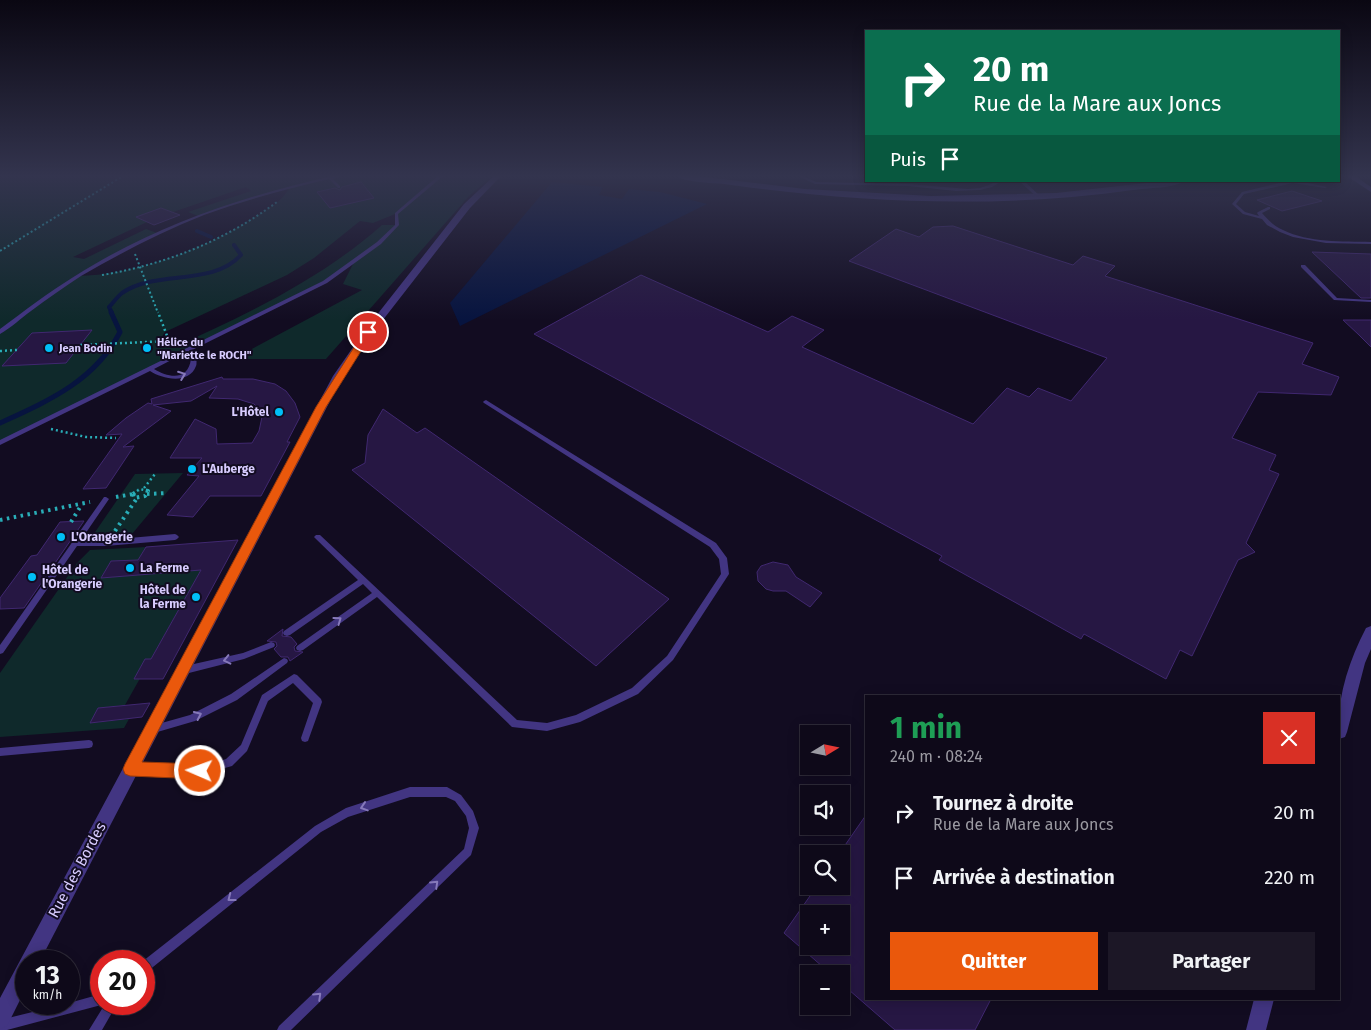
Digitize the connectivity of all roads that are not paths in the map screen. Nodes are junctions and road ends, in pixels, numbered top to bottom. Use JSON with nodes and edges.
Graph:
{"nodes":[{"id":1,"x":180,"y":224,"type":"edge"},
{"id":2,"x":397,"y":224,"type":"edge"},
{"id":3,"x":453,"y":224,"type":"edge"},
{"id":4,"x":1268,"y":224,"type":"edge"},
{"id":5,"x":1371,"y":243,"type":"edge"},
{"id":6,"x":1303,"y":266,"type":"dead end"},
{"id":7,"x":1371,"y":301,"type":"edge"},
{"id":8,"x":0,"y":332,"type":"edge"},
{"id":9,"x":183,"y":354,"type":"junction"},
{"id":10,"x":150,"y":369,"type":"junction"},
{"id":11,"x":486,"y":402,"type":"dead end"},
{"id":12,"x":0,"y":443,"type":"edge"},
{"id":13,"x":106,"y":499,"type":"dead end"},
{"id":14,"x":175,"y":537,"type":"dead end"},
{"id":15,"x":318,"y":537,"type":"dead end"},
{"id":16,"x":76,"y":543,"type":"junction"},
{"id":17,"x":364,"y":580,"type":"junction"},
{"id":18,"x":376,"y":593,"type":"junction"},
{"id":19,"x":1371,"y":632,"type":"edge"},
{"id":20,"x":287,"y":633,"type":"dead end"},
{"id":21,"x":271,"y":645,"type":"dead end"},
{"id":22,"x":300,"y":648,"type":"dead end"},
{"id":23,"x":0,"y":651,"type":"edge"},
{"id":24,"x":284,"y":660,"type":"dead end"},
{"id":25,"x":183,"y":670,"type":"junction"},
{"id":26,"x":1340,"y":728,"type":"edge"},
{"id":27,"x":152,"y":730,"type":"junction"},
{"id":28,"x":305,"y":738,"type":"dead end"},
{"id":29,"x":89,"y":744,"type":"dead end"},
{"id":30,"x":0,"y":752,"type":"edge"},
{"id":31,"x":128,"y":774,"type":"junction"},
{"id":32,"x":36,"y":950,"type":"edge"},
{"id":33,"x":155,"y":958,"type":"edge"},
{"id":34,"x":15,"y":990,"type":"edge"},
{"id":35,"x":1264,"y":1000,"type":"edge"},
{"id":36,"x":90,"y":1003,"type":"edge"},
{"id":37,"x":104,"y":1015,"type":"edge"},
{"id":38,"x":0,"y":1019,"type":"edge"},
{"id":39,"x":0,"y":1026,"type":"edge"},
{"id":40,"x":95,"y":1030,"type":"edge"},
{"id":41,"x":283,"y":1030,"type":"edge"},
{"id":42,"x":1256,"y":1030,"type":"edge"}],
"edges":[{"from":1,"to":8,"type":"lane"},
{"from":2,"to":9,"type":"lane"},
{"from":3,"to":25,"type":"street","name":"Rue des Bordes"},
{"from":4,"to":5,"type":"lane"},
{"from":6,"to":7,"type":"lane"},
{"from":9,"to":10,"type":"lane"},
{"from":10,"to":9,"type":"lane","one_way":true},
{"from":10,"to":12,"type":"lane"},
{"from":11,"to":18,"type":"lane"},
{"from":13,"to":16,"type":"lane"},
{"from":14,"to":16,"type":"lane"},
{"from":15,"to":17,"type":"lane"},
{"from":16,"to":23,"type":"lane"},
{"from":17,"to":18,"type":"lane"},
{"from":17,"to":20,"type":"lane"},
{"from":22,"to":18,"type":"lane","one_way":true},
{"from":19,"to":26,"type":"street"},
{"from":21,"to":25,"type":"lane","one_way":true},
{"from":27,"to":24,"type":"lane","one_way":true},
{"from":25,"to":27,"type":"street","name":"Rue des Bordes"},
{"from":27,"to":31,"type":"street","name":"Rue des Bordes"},
{"from":28,"to":31,"type":"lane"},
{"from":29,"to":30,"type":"lane"},
{"from":31,"to":32,"type":"street","name":"Rue des Bordes"},
{"from":41,"to":33,"type":"lane","one_way":true},
{"from":34,"to":38,"type":"street"},
{"from":35,"to":42,"type":"street"},
{"from":36,"to":39,"type":"lane"},
{"from":37,"to":40,"type":"lane"}]}
